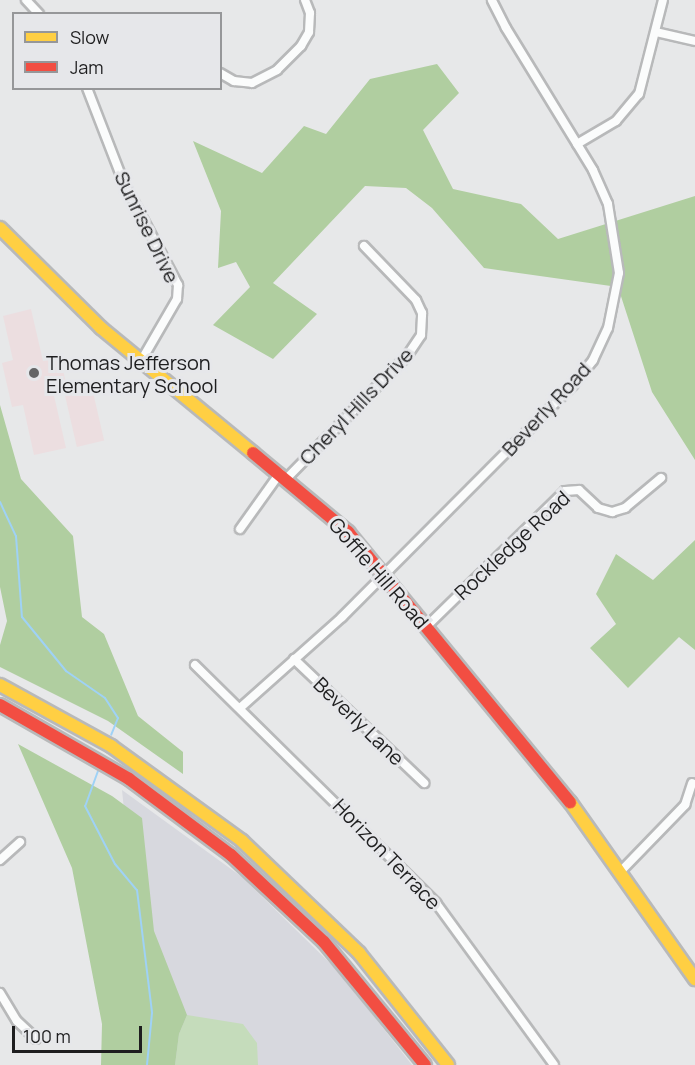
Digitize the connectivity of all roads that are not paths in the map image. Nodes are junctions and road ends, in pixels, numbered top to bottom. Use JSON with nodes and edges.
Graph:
{"nodes":[{"id":1,"x":26,"y":0,"type":"edge"},
{"id":2,"x":305,"y":0,"type":"edge"},
{"id":3,"x":492,"y":0,"type":"edge"},
{"id":4,"x":663,"y":0,"type":"edge"},
{"id":5,"x":37,"y":12,"type":"edge"},
{"id":6,"x":656,"y":32,"type":"junction"},
{"id":7,"x":695,"y":41,"type":"edge"},
{"id":8,"x":222,"y":74,"type":"edge"},
{"id":9,"x":88,"y":90,"type":"edge"},
{"id":10,"x":577,"y":144,"type":"junction"},
{"id":11,"x":0,"y":228,"type":"edge"},
{"id":12,"x":364,"y":246,"type":"dead end"},
{"id":13,"x":141,"y":361,"type":"junction"},
{"id":14,"x":283,"y":476,"type":"junction"},
{"id":15,"x":661,"y":478,"type":"dead end"},
{"id":16,"x":240,"y":529,"type":"dead end"},
{"id":17,"x":384,"y":575,"type":"junction"},
{"id":18,"x":426,"y":627,"type":"junction"},
{"id":19,"x":294,"y":659,"type":"junction"},
{"id":20,"x":195,"y":665,"type":"dead end"},
{"id":21,"x":0,"y":685,"type":"edge"},
{"id":22,"x":0,"y":705,"type":"edge"},
{"id":23,"x":240,"y":708,"type":"junction"},
{"id":24,"x":424,"y":783,"type":"dead end"},
{"id":25,"x":692,"y":783,"type":"dead end"},
{"id":26,"x":20,"y":842,"type":"dead end"},
{"id":27,"x":0,"y":860,"type":"edge"},
{"id":28,"x":621,"y":870,"type":"junction"},
{"id":29,"x":695,"y":978,"type":"edge"},
{"id":30,"x":0,"y":993,"type":"edge"},
{"id":31,"x":36,"y":1039,"type":"dead end"},
{"id":32,"x":425,"y":1065,"type":"edge"},
{"id":33,"x":448,"y":1065,"type":"edge"},
{"id":34,"x":554,"y":1065,"type":"edge"}],
"edges":[{"from":1,"to":5,"type":"street"},
{"from":2,"to":8,"type":"street"},
{"from":3,"to":10,"type":"street","name":"Beverly Road"},
{"from":4,"to":6,"type":"street"},
{"from":6,"to":7,"type":"street"},
{"from":6,"to":10,"type":"street"},
{"from":9,"to":13,"type":"street","name":"Sunrise Drive"},
{"from":10,"to":17,"type":"street","name":"Beverly Road"},
{"from":11,"to":13,"type":"main road","name":"Goffle Hill Road"},
{"from":12,"to":14,"type":"street","name":"Cheryl Hills Drive"},
{"from":13,"to":14,"type":"main road","name":"Goffle Hill Road"},
{"from":14,"to":16,"type":"street"},
{"from":14,"to":17,"type":"main road","name":"Goffle Hill Road"},
{"from":15,"to":18,"type":"street","name":"Rockledge Road"},
{"from":17,"to":18,"type":"main road","name":"Goffle Hill Road"},
{"from":17,"to":19,"type":"street","name":"Beverly Road"},
{"from":18,"to":28,"type":"main road","name":"Goffle Hill Road"},
{"from":19,"to":23,"type":"street","name":"Beverly Road"},
{"from":19,"to":24,"type":"street","name":"Beverly Lane"},
{"from":20,"to":23,"type":"street","name":"Horizon Terrace"},
{"from":21,"to":33,"type":"main road"},
{"from":22,"to":32,"type":"main road"},
{"from":23,"to":34,"type":"street","name":"Horizon Terrace"},
{"from":25,"to":28,"type":"street"},
{"from":26,"to":27,"type":"street"},
{"from":28,"to":29,"type":"main road","name":"Goffle Hill Road"},
{"from":30,"to":31,"type":"street"}]}
